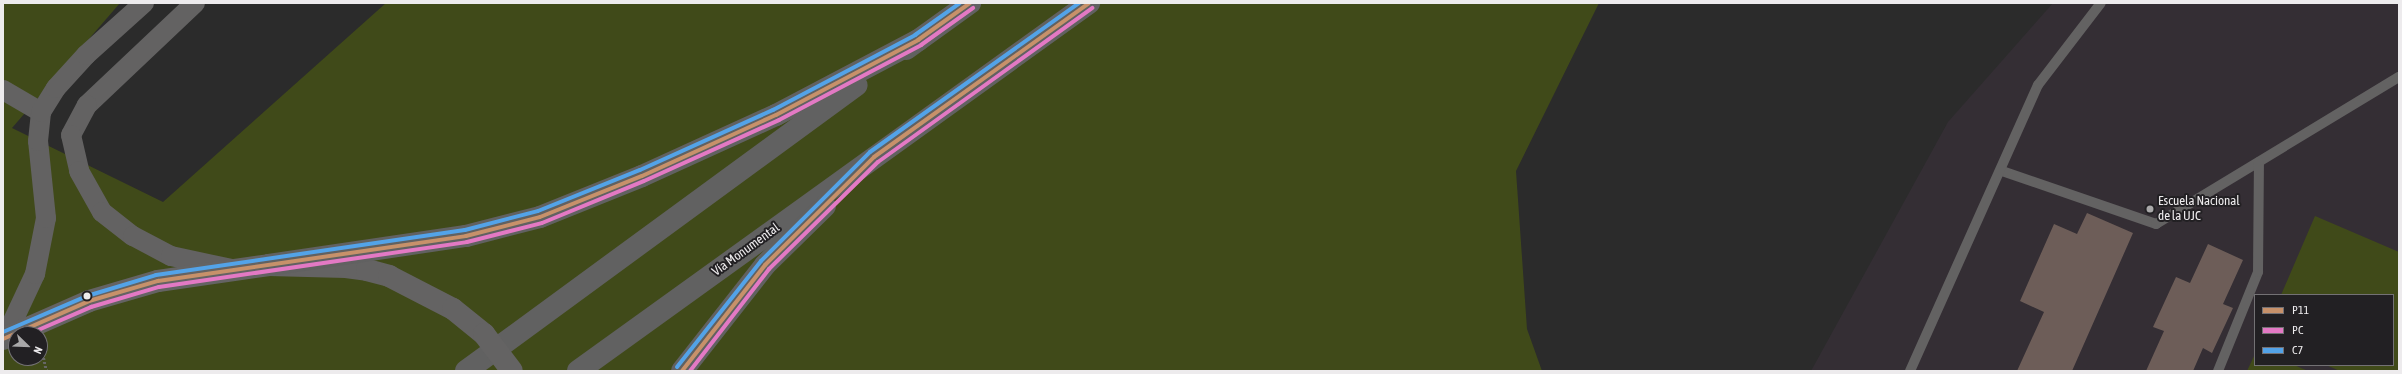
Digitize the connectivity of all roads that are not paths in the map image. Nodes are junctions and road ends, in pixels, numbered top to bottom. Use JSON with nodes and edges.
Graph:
{"nodes":[{"id":1,"x":144,"y":3,"type":"edge"},
{"id":2,"x":195,"y":3,"type":"edge"},
{"id":3,"x":970,"y":3,"type":"edge"},
{"id":4,"x":1089,"y":3,"type":"edge"},
{"id":5,"x":2101,"y":3,"type":"edge"},
{"id":6,"x":918,"y":40,"type":"junction"},
{"id":7,"x":2399,"y":77,"type":"edge"},
{"id":8,"x":3,"y":90,"type":"edge"},
{"id":9,"x":41,"y":112,"type":"junction"},
{"id":10,"x":874,"y":158,"type":"junction"},
{"id":11,"x":2259,"y":162,"type":"junction"},
{"id":12,"x":2002,"y":171,"type":"junction"},
{"id":13,"x":269,"y":265,"type":"junction"},
{"id":14,"x":239,"y":270,"type":"junction"},
{"id":15,"x":4,"y":338,"type":"edge"},
{"id":16,"x":466,"y":371,"type":"edge"},
{"id":17,"x":512,"y":371,"type":"edge"},
{"id":18,"x":578,"y":371,"type":"edge"},
{"id":19,"x":682,"y":371,"type":"edge"},
{"id":20,"x":1910,"y":371,"type":"edge"},
{"id":21,"x":2218,"y":371,"type":"edge"}],
"edges":[{"from":1,"to":9,"type":"street"},
{"from":2,"to":14,"type":"street"},
{"from":3,"to":6,"type":"highway"},
{"from":4,"to":10,"type":"highway","name":"Vía Monumental"},
{"from":5,"to":12,"type":"lane"},
{"from":6,"to":13,"type":"highway"},
{"from":6,"to":16,"type":"highway"},
{"from":7,"to":11,"type":"lane"},
{"from":8,"to":9,"type":"street"},
{"from":9,"to":15,"type":"street"},
{"from":10,"to":18,"type":"highway","name":"Vía Monumental"},
{"from":10,"to":19,"type":"highway"},
{"from":11,"to":12,"type":"lane"},
{"from":11,"to":21,"type":"lane"},
{"from":12,"to":20,"type":"lane"},
{"from":13,"to":14,"type":"main road"},
{"from":13,"to":17,"type":"main road","bridge":true},
{"from":14,"to":15,"type":"main road"}]}
